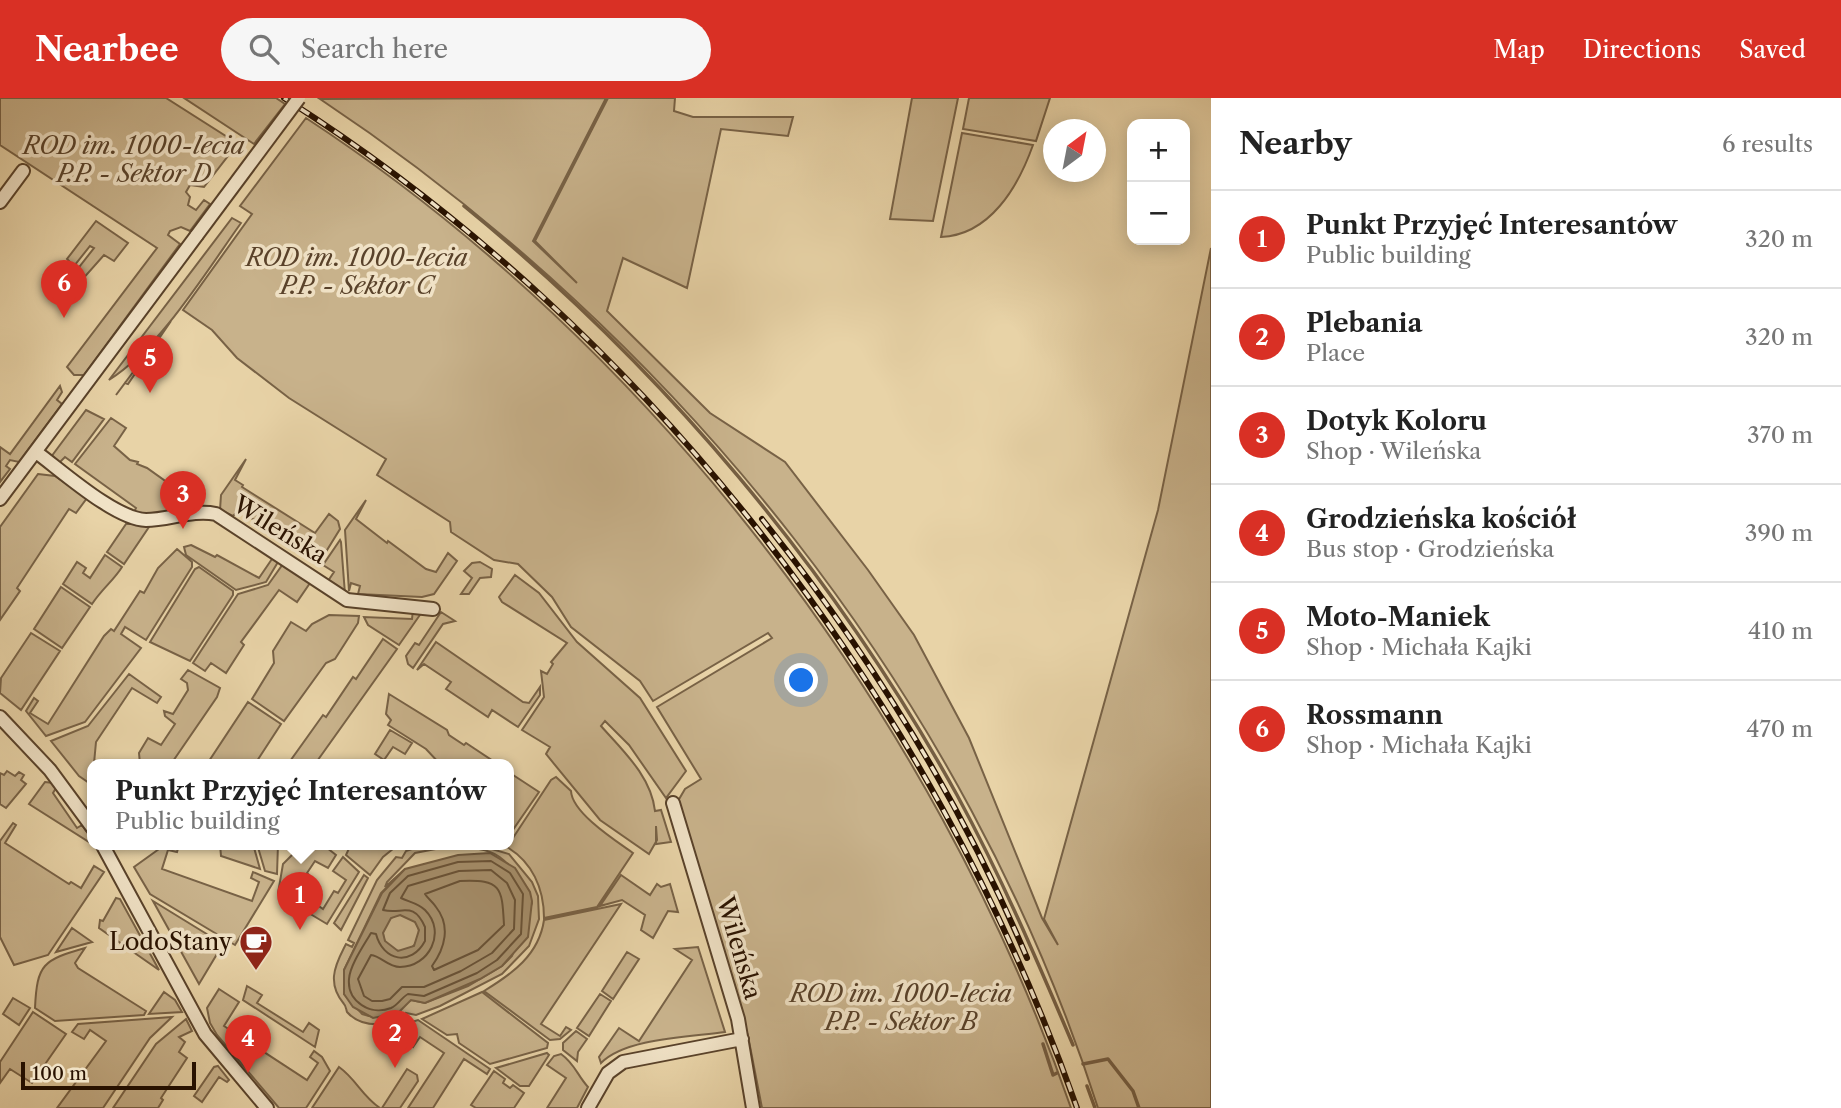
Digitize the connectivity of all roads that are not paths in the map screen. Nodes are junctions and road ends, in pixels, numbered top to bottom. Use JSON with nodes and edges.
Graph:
{"nodes":[{"id":1,"x":299,"y":98,"type":"edge"},
{"id":2,"x":23,"y":171,"type":"dead end"},
{"id":3,"x":0,"y":202,"type":"edge"},
{"id":4,"x":36,"y":452,"type":"junction"},
{"id":5,"x":0,"y":499,"type":"edge"},
{"id":6,"x":433,"y":609,"type":"dead end"},
{"id":7,"x":0,"y":717,"type":"edge"},
{"id":8,"x":673,"y":803,"type":"dead end"},
{"id":9,"x":87,"y":820,"type":"edge"},
{"id":10,"x":105,"y":850,"type":"edge"},
{"id":11,"x":743,"y":1039,"type":"junction"},
{"id":12,"x":267,"y":1108,"type":"edge"},
{"id":13,"x":588,"y":1108,"type":"edge"},
{"id":14,"x":753,"y":1108,"type":"edge"}],
"edges":[{"from":1,"to":4,"type":"street","bridge":true},
{"from":2,"to":3,"type":"street"},
{"from":4,"to":5,"type":"street"},
{"from":4,"to":6,"type":"street","name":"Wileńska"},
{"from":7,"to":9,"type":"street"},
{"from":8,"to":11,"type":"street","name":"Wileńska"},
{"from":10,"to":12,"type":"street"},
{"from":11,"to":13,"type":"street"},
{"from":11,"to":14,"type":"street","name":"Wileńska"}]}
